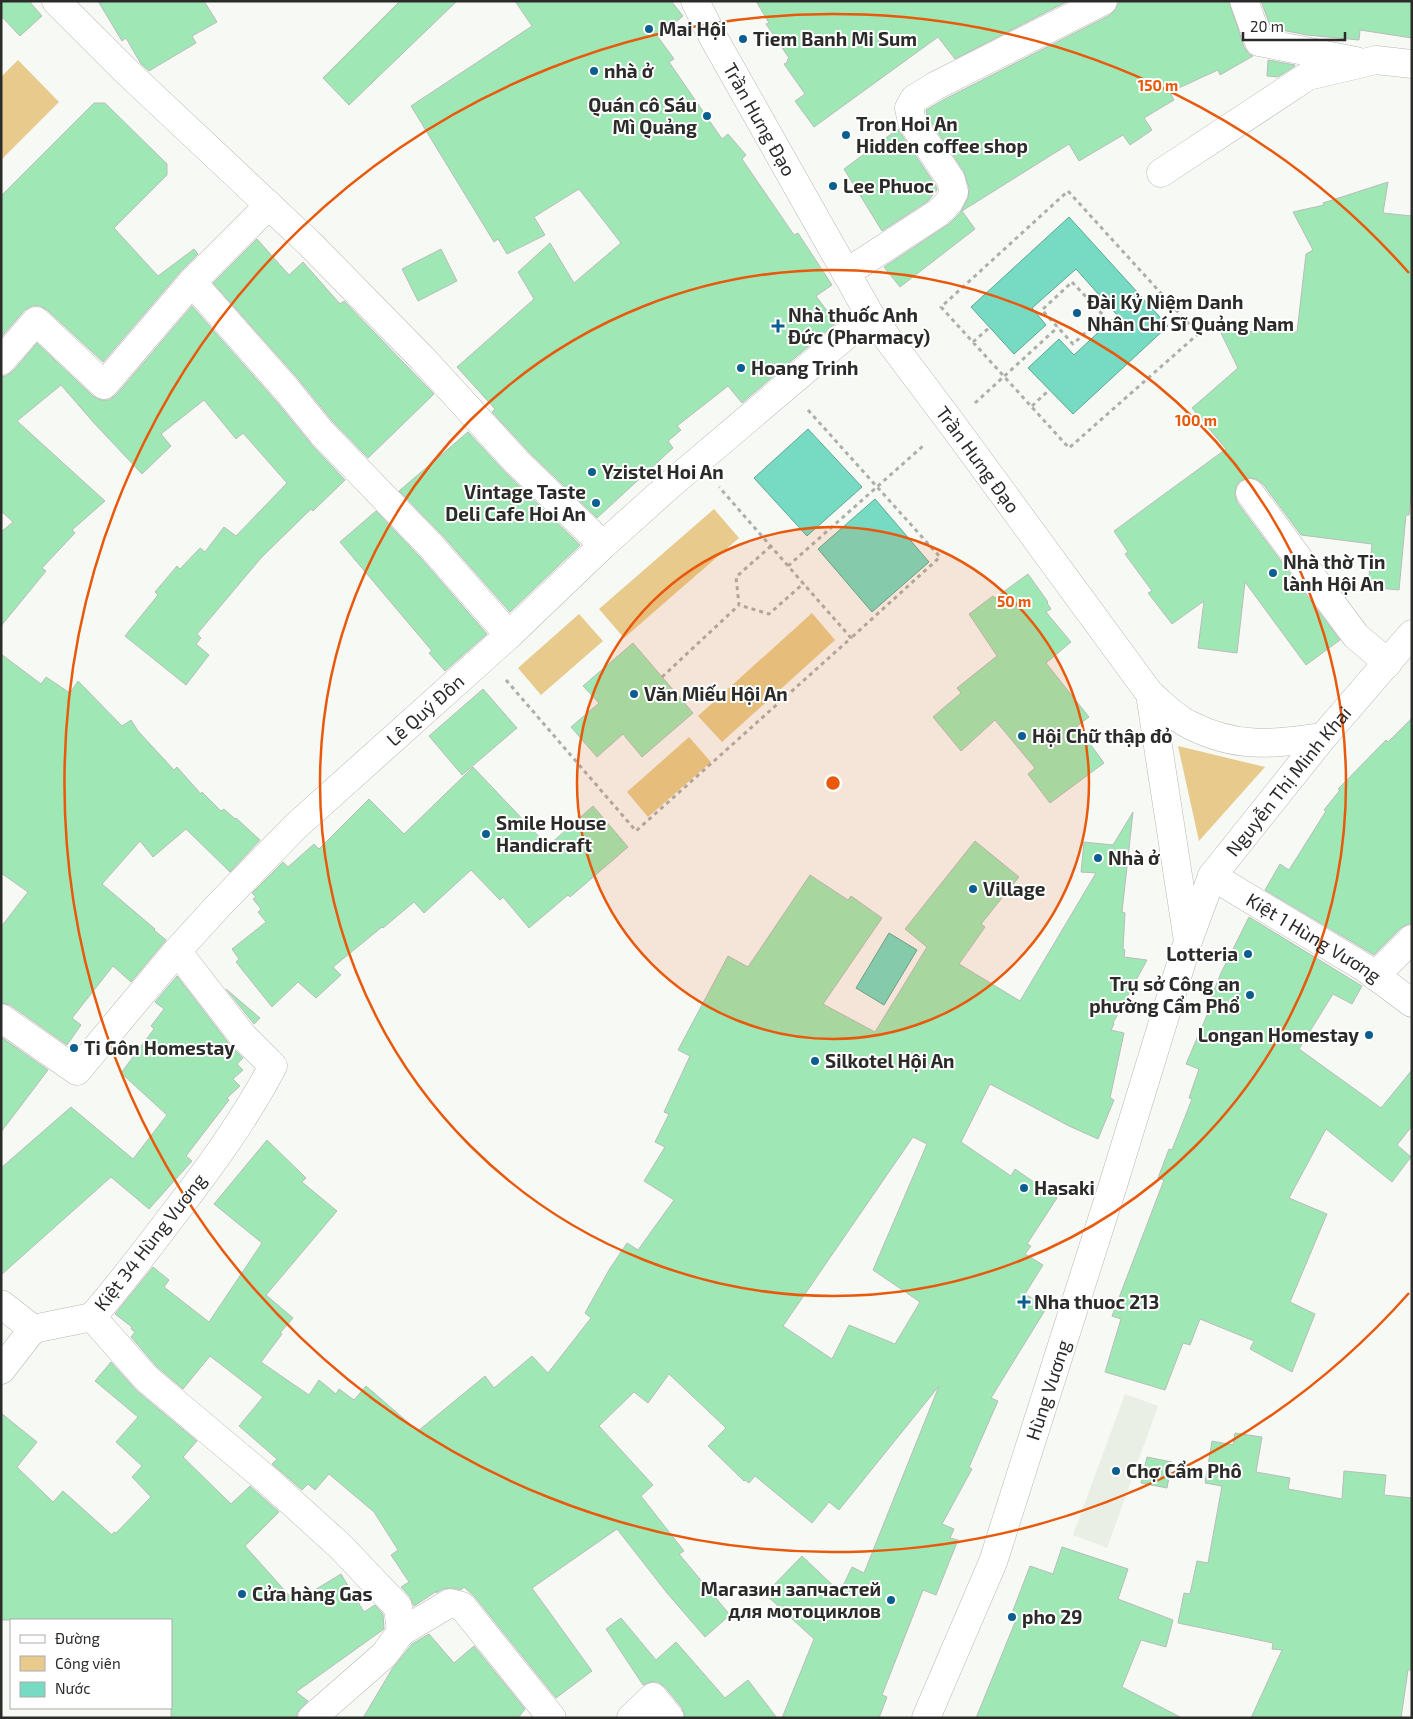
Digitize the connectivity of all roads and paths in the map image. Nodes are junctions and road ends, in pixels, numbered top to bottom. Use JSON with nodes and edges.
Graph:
{"nodes":[{"id":1,"x":56,"y":1,"type":"edge"},
{"id":2,"x":695,"y":1,"type":"edge"},
{"id":3,"x":1103,"y":1,"type":"edge"},
{"id":4,"x":1244,"y":1,"type":"edge"},
{"id":5,"x":1364,"y":63,"type":"junction"},
{"id":6,"x":1412,"y":64,"type":"edge"},
{"id":7,"x":1160,"y":173,"type":"dead end"},
{"id":8,"x":269,"y":205,"type":"junction"},
{"id":9,"x":846,"y":273,"type":"junction"},
{"id":10,"x":192,"y":282,"type":"junction"},
{"id":11,"x":870,"y":315,"type":"junction"},
{"id":12,"x":990,"y":327,"type":"dead end"},
{"id":13,"x":1058,"y":327,"type":"junction"},
{"id":14,"x":973,"y":342,"type":"junction"},
{"id":15,"x":1,"y":361,"type":"edge"},
{"id":16,"x":1004,"y":376,"type":"junction"},
{"id":17,"x":1049,"y":390,"type":"dead end"},
{"id":18,"x":1032,"y":406,"type":"junction"},
{"id":19,"x":801,"y":416,"type":"dead end"},
{"id":20,"x":952,"y":424,"type":"junction"},
{"id":21,"x":923,"y":446,"type":"dead end"},
{"id":22,"x":876,"y":487,"type":"junction"},
{"id":23,"x":1250,"y":493,"type":"dead end"},
{"id":24,"x":712,"y":494,"type":"dead end"},
{"id":25,"x":603,"y":545,"type":"junction"},
{"id":26,"x":771,"y":546,"type":"junction"},
{"id":27,"x":788,"y":566,"type":"junction"},
{"id":28,"x":804,"y":583,"type":"junction"},
{"id":29,"x":739,"y":605,"type":"junction"},
{"id":30,"x":1412,"y":634,"type":"edge"},
{"id":31,"x":509,"y":635,"type":"junction"},
{"id":32,"x":852,"y":638,"type":"junction"},
{"id":33,"x":1388,"y":663,"type":"junction"},
{"id":34,"x":502,"y":676,"type":"dead end"},
{"id":35,"x":662,"y":677,"type":"dead end"},
{"id":36,"x":1150,"y":694,"type":"junction"},
{"id":37,"x":1323,"y":737,"type":"junction"},
{"id":38,"x":1212,"y":876,"type":"junction"},
{"id":39,"x":1412,"y":939,"type":"edge"},
{"id":40,"x":1188,"y":941,"type":"junction"},
{"id":41,"x":176,"y":951,"type":"junction"},
{"id":42,"x":1375,"y":976,"type":"junction"},
{"id":43,"x":1412,"y":1003,"type":"edge"},
{"id":44,"x":1,"y":1018,"type":"edge"},
{"id":45,"x":1,"y":1304,"type":"edge"},
{"id":46,"x":92,"y":1317,"type":"junction"},
{"id":47,"x":33,"y":1329,"type":"junction"},
{"id":48,"x":1,"y":1370,"type":"edge"},
{"id":49,"x":399,"y":1620,"type":"junction"},
{"id":50,"x":312,"y":1718,"type":"edge"},
{"id":51,"x":552,"y":1718,"type":"edge"},
{"id":52,"x":631,"y":1718,"type":"edge"},
{"id":53,"x":670,"y":1718,"type":"edge"},
{"id":54,"x":926,"y":1718,"type":"edge"}],
"edges":[{"from":1,"to":8,"type":"street"},
{"from":2,"to":9,"type":"street","name":"Trần Hưng Đạo"},
{"from":3,"to":9,"type":"street"},
{"from":4,"to":5,"type":"street"},
{"from":5,"to":6,"type":"street"},
{"from":5,"to":7,"type":"street"},
{"from":8,"to":10,"type":"street"},
{"from":8,"to":25,"type":"street"},
{"from":9,"to":11,"type":"street","name":"Trần Hưng Đạo"},
{"from":10,"to":15,"type":"street"},
{"from":10,"to":31,"type":"street"},
{"from":11,"to":20,"type":"street","name":"Trần Hưng Đạo"},
{"from":11,"to":25,"type":"street","name":"Lê Quý Đôn"},
{"from":12,"to":14,"type":"path"},
{"from":13,"to":13,"type":"path"},
{"from":13,"to":16,"type":"path"},
{"from":14,"to":16,"type":"path"},
{"from":14,"to":18,"type":"path"},
{"from":16,"to":18,"type":"path"},
{"from":16,"to":20,"type":"path"},
{"from":17,"to":18,"type":"path"},
{"from":19,"to":22,"type":"path"},
{"from":20,"to":36,"type":"street","name":"Trần Hưng Đạo"},
{"from":21,"to":22,"type":"path"},
{"from":22,"to":27,"type":"path"},
{"from":22,"to":32,"type":"path"},
{"from":23,"to":33,"type":"street"},
{"from":24,"to":26,"type":"path"},
{"from":25,"to":31,"type":"street","name":"Lê Quý Đôn"},
{"from":26,"to":27,"type":"path"},
{"from":26,"to":29,"type":"path"},
{"from":27,"to":28,"type":"path"},
{"from":28,"to":29,"type":"path"},
{"from":28,"to":32,"type":"path"},
{"from":29,"to":35,"type":"path"},
{"from":30,"to":33,"type":"street","name":"Nguyễn Thị Minh Khai"},
{"from":31,"to":41,"type":"street","name":"Lê Quý Đôn"},
{"from":32,"to":34,"type":"path"},
{"from":33,"to":37,"type":"street","name":"Nguyễn Thị Minh Khai"},
{"from":36,"to":37,"type":"street"},
{"from":36,"to":40,"type":"street","name":"Trần Hưng Đạo"},
{"from":37,"to":38,"type":"street","name":"Nguyễn Thị Minh Khai"},
{"from":38,"to":40,"type":"street","name":"Nguyễn Thị Minh Khai"},
{"from":38,"to":42,"type":"street","name":"Kiệt 1 Hùng Vương"},
{"from":39,"to":42,"type":"street"},
{"from":40,"to":54,"type":"street","name":"Hùng Vương"},
{"from":41,"to":44,"type":"street","name":"Lê Quý Đôn"},
{"from":41,"to":46,"type":"street","name":"Kiệt 34 Hùng Vương"},
{"from":42,"to":43,"type":"street","name":"Kiệt 1 Hùng Vương"},
{"from":45,"to":47,"type":"street"},
{"from":46,"to":47,"type":"street"},
{"from":46,"to":49,"type":"street","name":"Kiệt 34 Hùng Vương"},
{"from":47,"to":48,"type":"street"},
{"from":49,"to":50,"type":"street"},
{"from":49,"to":51,"type":"street"},
{"from":52,"to":53,"type":"street"}]}
